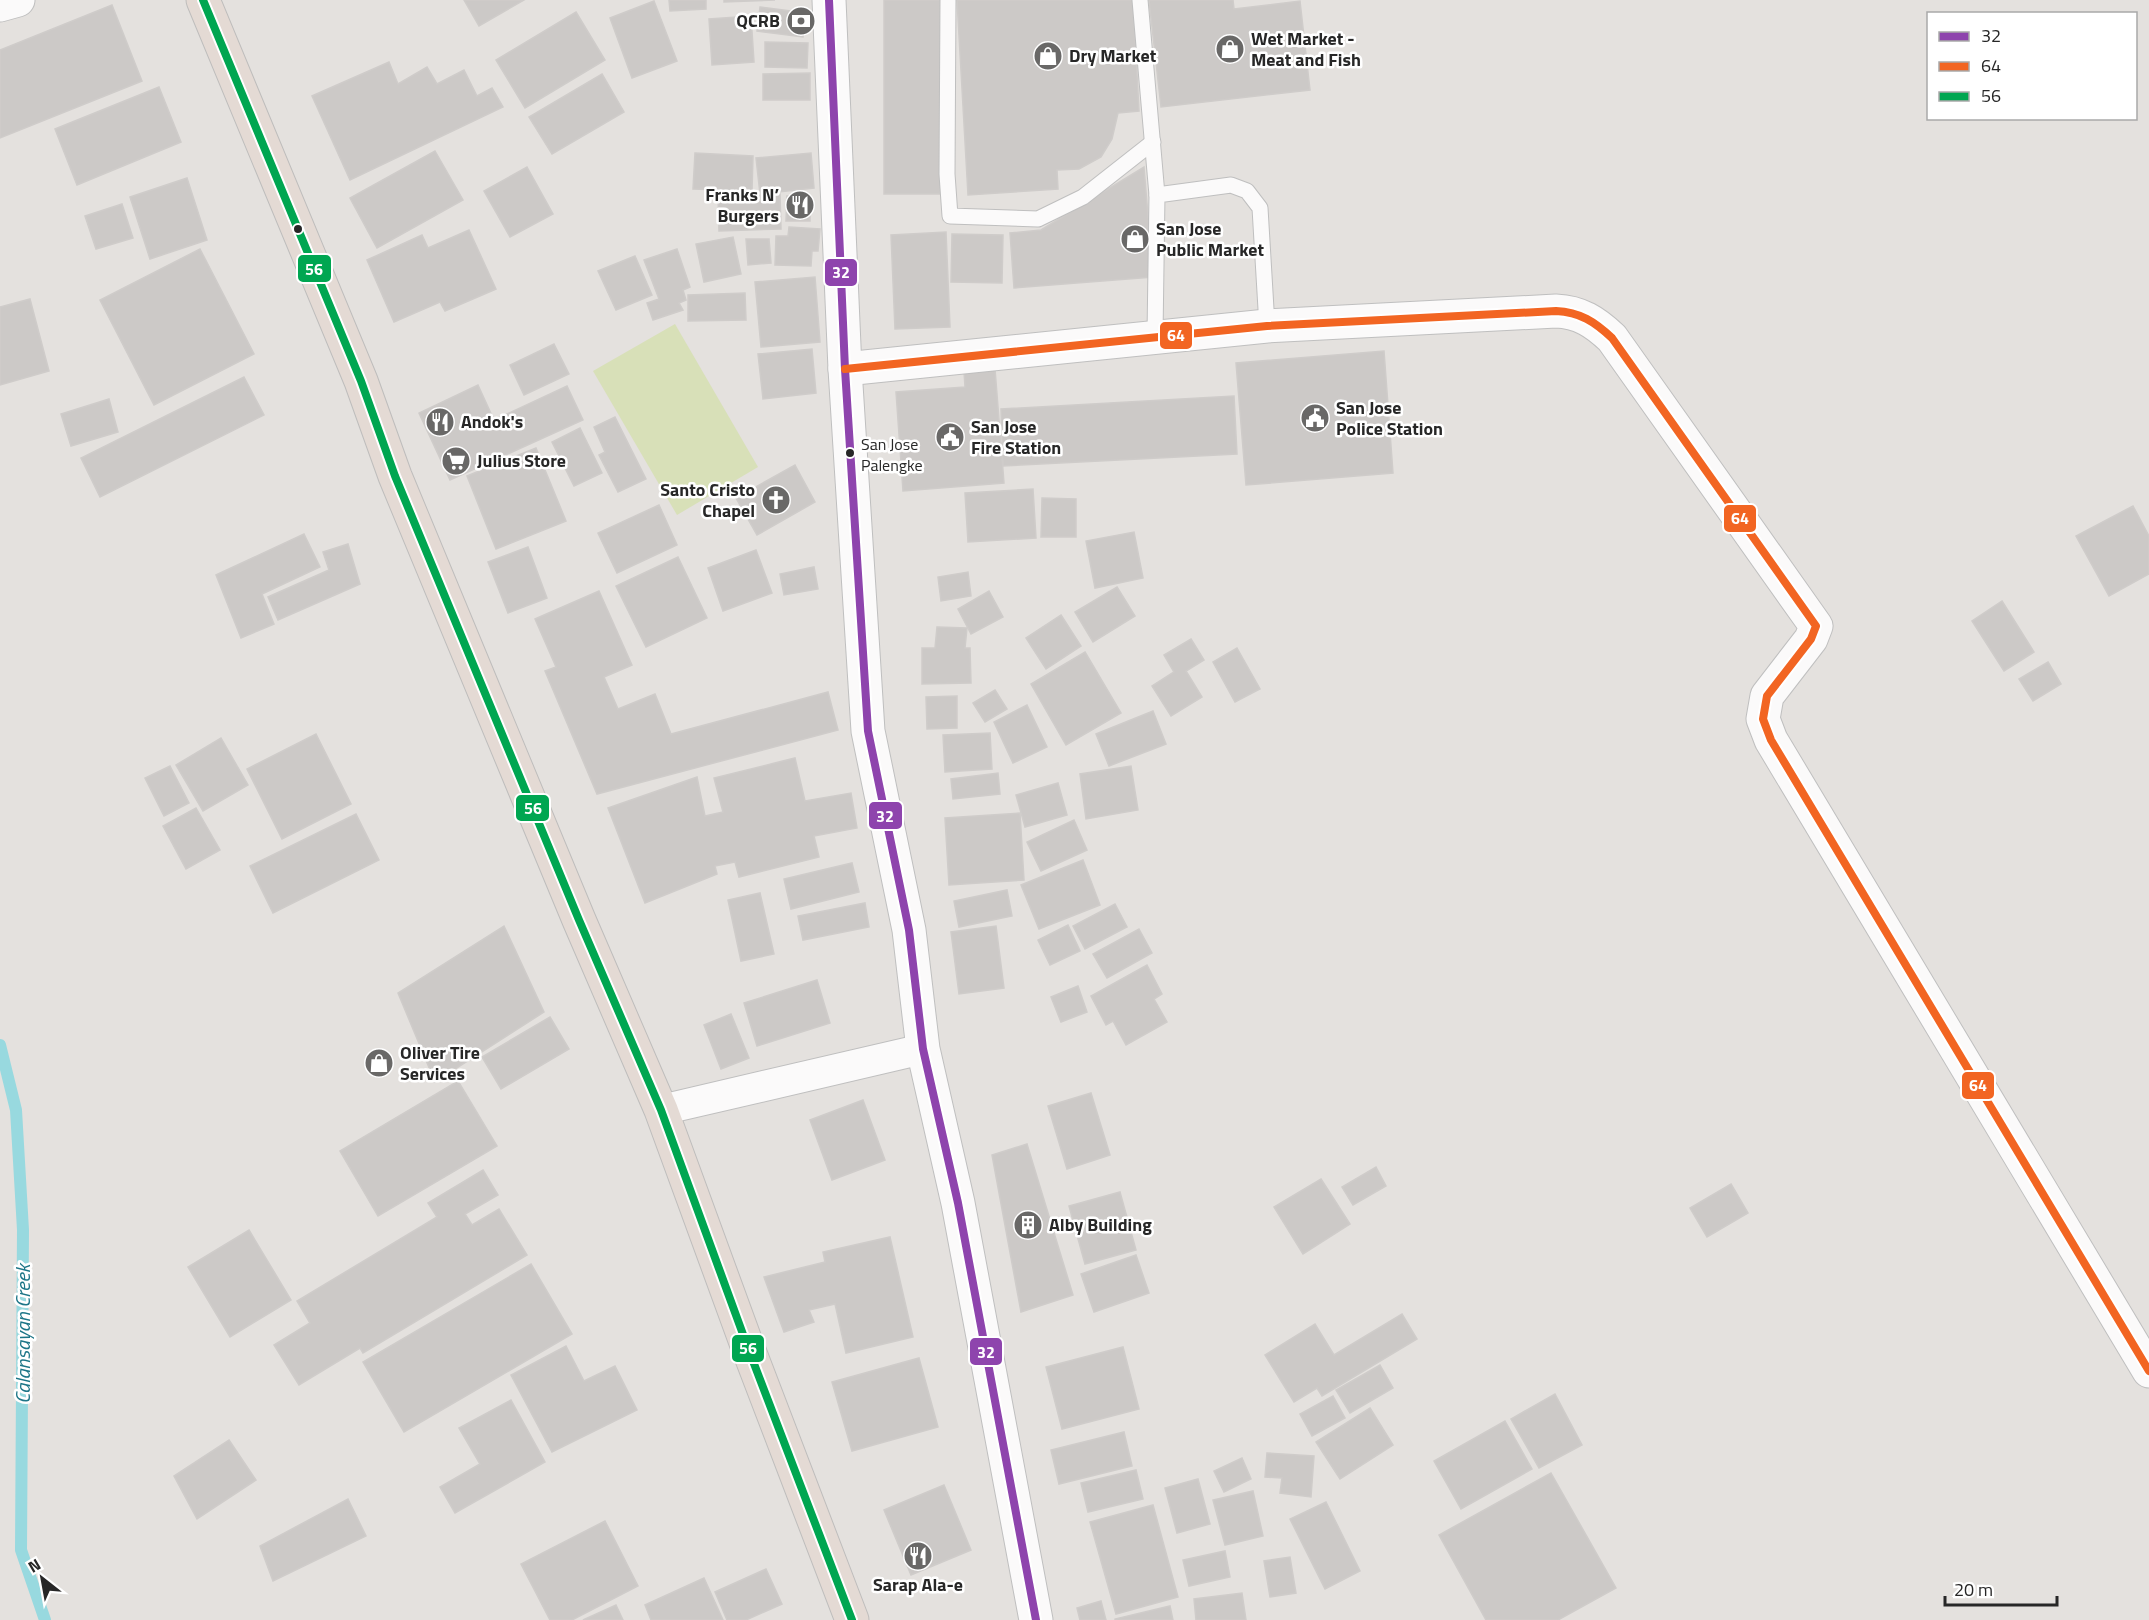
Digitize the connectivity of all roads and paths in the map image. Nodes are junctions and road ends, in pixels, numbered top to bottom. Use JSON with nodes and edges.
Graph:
{"nodes":[{"id":1,"x":18,"y":0,"type":"edge"},
{"id":2,"x":203,"y":0,"type":"edge"},
{"id":3,"x":829,"y":0,"type":"edge"},
{"id":4,"x":948,"y":0,"type":"edge"},
{"id":5,"x":1140,"y":0,"type":"edge"},
{"id":6,"x":0,"y":5,"type":"edge"},
{"id":7,"x":1153,"y":142,"type":"junction"},
{"id":8,"x":1157,"y":195,"type":"junction"},
{"id":9,"x":1266,"y":326,"type":"junction"},
{"id":10,"x":1155,"y":336,"type":"junction"},
{"id":11,"x":845,"y":369,"type":"junction"},
{"id":12,"x":923,"y":1049,"type":"junction"},
{"id":13,"x":661,"y":1110,"type":"junction"},
{"id":14,"x":2149,"y":1371,"type":"edge"},
{"id":15,"x":852,"y":1620,"type":"edge"},
{"id":16,"x":1036,"y":1620,"type":"edge"}],
"edges":[{"from":1,"to":6,"type":"street"},
{"from":2,"to":13,"type":"highway"},
{"from":3,"to":11,"type":"street"},
{"from":4,"to":7,"type":"lane"},
{"from":5,"to":7,"type":"lane"},
{"from":7,"to":8,"type":"lane"},
{"from":8,"to":9,"type":"lane"},
{"from":8,"to":10,"type":"lane"},
{"from":9,"to":10,"type":"street"},
{"from":9,"to":14,"type":"street"},
{"from":10,"to":11,"type":"street"},
{"from":11,"to":12,"type":"street"},
{"from":12,"to":13,"type":"street"},
{"from":12,"to":16,"type":"street"},
{"from":13,"to":15,"type":"highway"}]}
